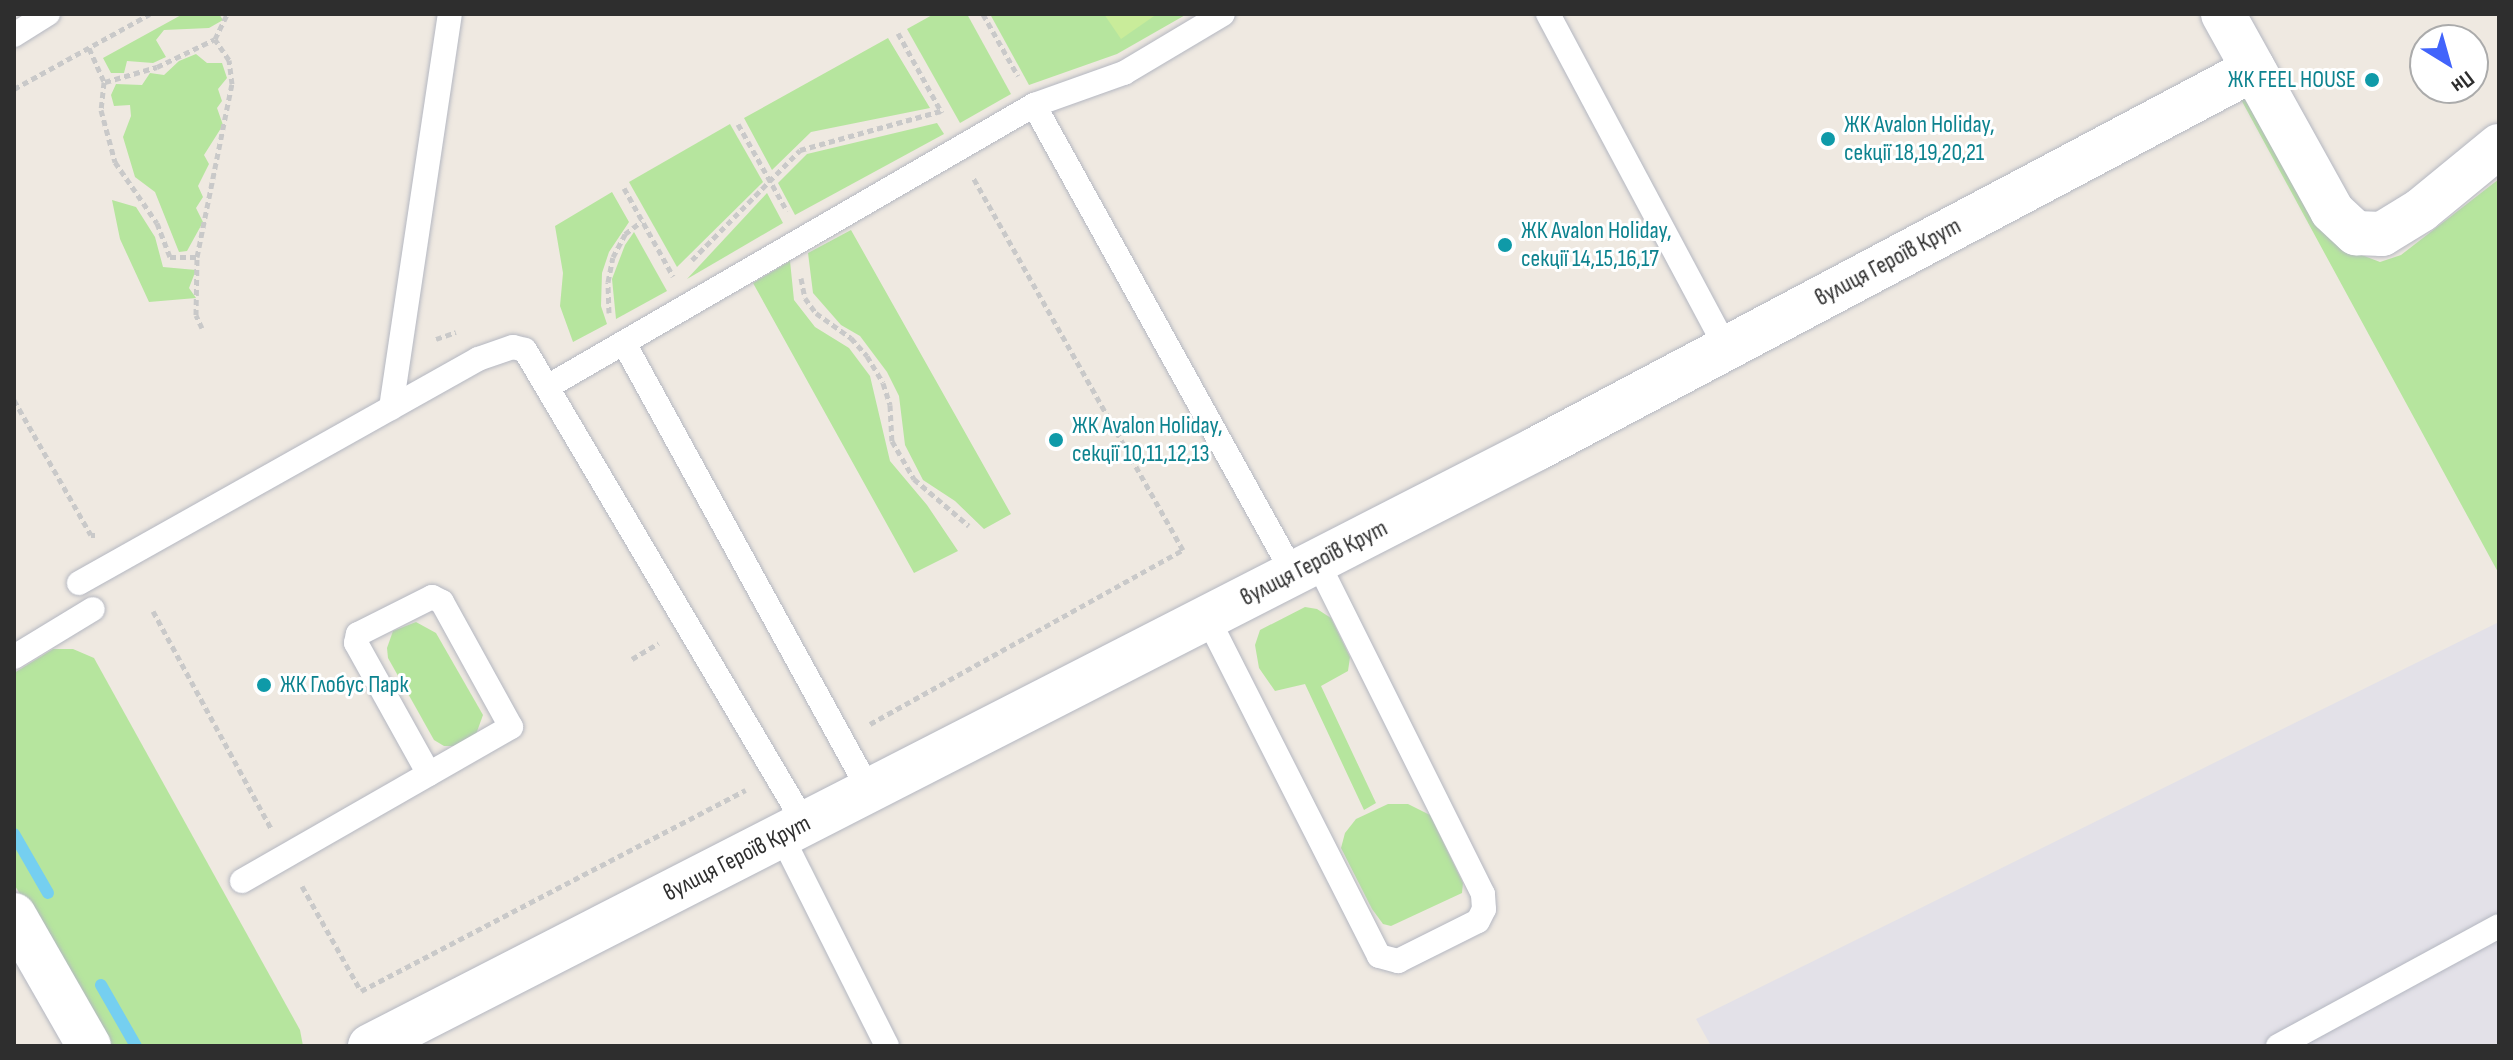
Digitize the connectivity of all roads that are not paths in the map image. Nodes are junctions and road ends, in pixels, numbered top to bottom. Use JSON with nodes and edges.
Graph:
{"nodes":[{"id":1,"x":48,"y":14,"type":"edge"},
{"id":2,"x":450,"y":14,"type":"edge"},
{"id":3,"x":1223,"y":14,"type":"edge"},
{"id":4,"x":1548,"y":14,"type":"edge"},
{"id":5,"x":2223,"y":14,"type":"edge"},
{"id":6,"x":14,"y":35,"type":"edge"},
{"id":7,"x":2254,"y":69,"type":"junction"},
{"id":8,"x":1034,"y":105,"type":"junction"},
{"id":9,"x":2499,"y":146,"type":"edge"},
{"id":10,"x":624,"y":343,"type":"junction"},
{"id":11,"x":1726,"y":348,"type":"junction"},
{"id":12,"x":547,"y":387,"type":"junction"},
{"id":13,"x":391,"y":408,"type":"junction"},
{"id":14,"x":1305,"y":567,"type":"junction"},
{"id":15,"x":79,"y":583,"type":"dead end"},
{"id":16,"x":93,"y":609,"type":"dead end"},
{"id":17,"x":1207,"y":617,"type":"junction"},
{"id":18,"x":14,"y":657,"type":"edge"},
{"id":19,"x":429,"y":774,"type":"junction"},
{"id":20,"x":869,"y":790,"type":"junction"},
{"id":21,"x":793,"y":830,"type":"junction"},
{"id":22,"x":242,"y":881,"type":"dead end"},
{"id":23,"x":14,"y":915,"type":"edge"},
{"id":24,"x":2499,"y":926,"type":"edge"},
{"id":25,"x":89,"y":1046,"type":"edge"},
{"id":26,"x":370,"y":1046,"type":"edge"},
{"id":27,"x":887,"y":1046,"type":"edge"},
{"id":28,"x":2278,"y":1046,"type":"edge"}],
"edges":[{"from":1,"to":6,"type":"lane"},
{"from":2,"to":13,"type":"lane"},
{"from":3,"to":8,"type":"lane"},
{"from":4,"to":11,"type":"lane"},
{"from":5,"to":7,"type":"street"},
{"from":7,"to":9,"type":"street"},
{"from":7,"to":11,"type":"street","name":"вулиця Героїв Крут"},
{"from":8,"to":10,"type":"lane"},
{"from":8,"to":14,"type":"lane"},
{"from":10,"to":12,"type":"lane"},
{"from":10,"to":20,"type":"lane"},
{"from":11,"to":14,"type":"street","name":"вулиця Героїв Крут"},
{"from":12,"to":13,"type":"lane"},
{"from":12,"to":21,"type":"lane"},
{"from":13,"to":15,"type":"lane"},
{"from":14,"to":17,"type":"street","name":"вулиця Героїв Крут"},
{"from":14,"to":17,"type":"lane"},
{"from":16,"to":18,"type":"lane"},
{"from":17,"to":20,"type":"street","name":"вулиця Героїв Крут"},
{"from":19,"to":19,"type":"lane"},
{"from":19,"to":22,"type":"lane"},
{"from":20,"to":21,"type":"street","name":"вулиця Героїв Крут"},
{"from":21,"to":26,"type":"street","name":"вулиця Героїв Крут"},
{"from":21,"to":27,"type":"lane"},
{"from":23,"to":25,"type":"street"},
{"from":24,"to":28,"type":"lane"}]}
